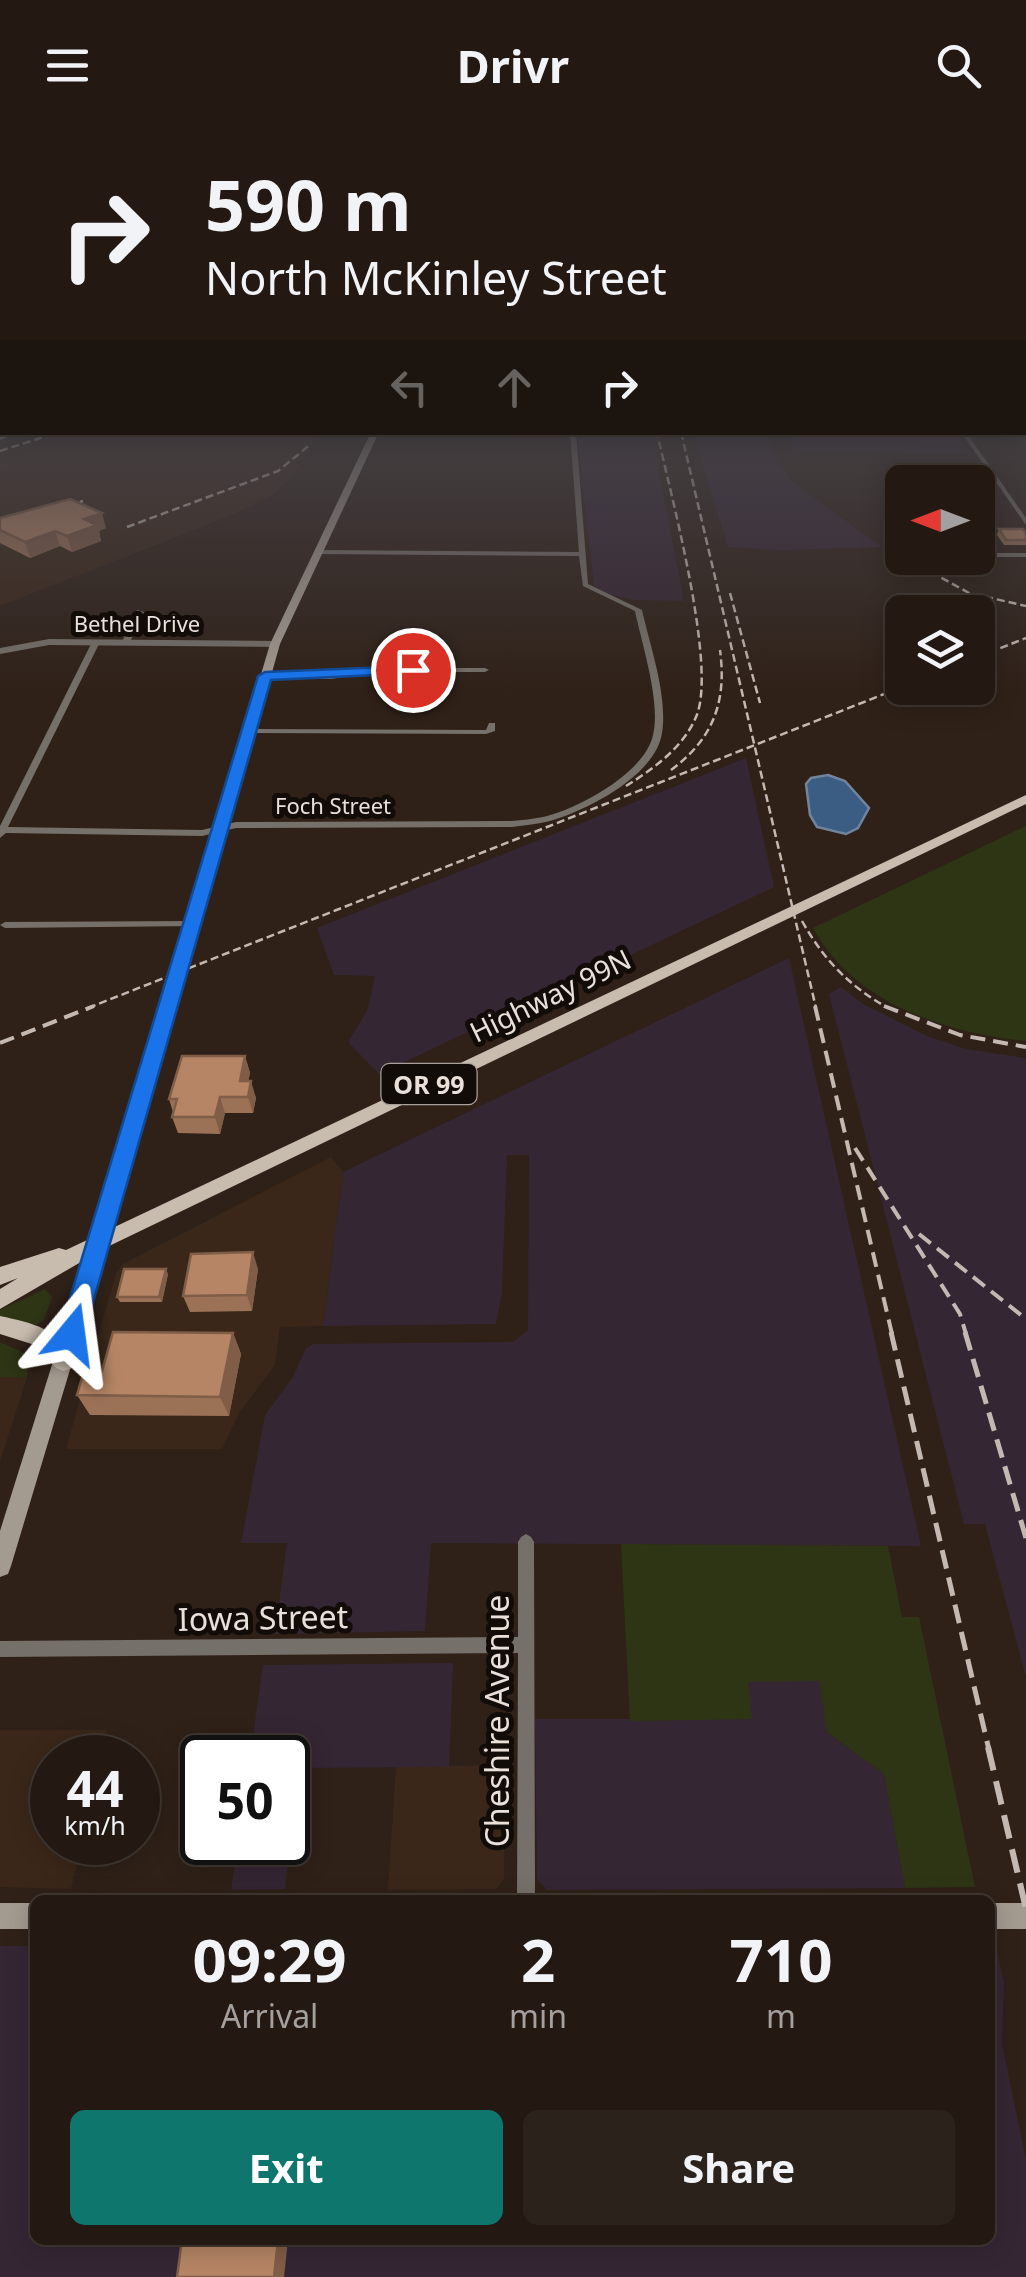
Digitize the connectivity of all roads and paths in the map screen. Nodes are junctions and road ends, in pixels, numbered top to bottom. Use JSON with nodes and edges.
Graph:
{"nodes":[{"id":1,"x":346,"y":492,"type":"edge"},
{"id":2,"x":578,"y":492,"type":"edge"},
{"id":3,"x":1004,"y":492,"type":"edge"},
{"id":4,"x":1026,"y":523,"type":"edge"},
{"id":5,"x":318,"y":552,"type":"junction"},
{"id":6,"x":582,"y":554,"type":"junction"},
{"id":7,"x":995,"y":555,"type":"edge"},
{"id":8,"x":1026,"y":555,"type":"edge"},
{"id":9,"x":140,"y":612,"type":"dead end"},
{"id":10,"x":96,"y":642,"type":"junction"},
{"id":11,"x":126,"y":642,"type":"junction"},
{"id":12,"x":275,"y":644,"type":"junction"},
{"id":13,"x":0,"y":651,"type":"edge"},
{"id":14,"x":485,"y":670,"type":"dead end"},
{"id":15,"x":265,"y":676,"type":"junction"},
{"id":16,"x":492,"y":725,"type":"dead end"},
{"id":17,"x":249,"y":731,"type":"junction"},
{"id":18,"x":1026,"y":799,"type":"edge"},
{"id":19,"x":219,"y":829,"type":"junction"},
{"id":20,"x":1,"y":832,"type":"edge"},
{"id":21,"x":192,"y":924,"type":"junction"},
{"id":22,"x":2,"y":925,"type":"edge"},
{"id":23,"x":98,"y":1242,"type":"junction"},
{"id":24,"x":0,"y":1276,"type":"edge"},
{"id":25,"x":0,"y":1300,"type":"edge"},
{"id":26,"x":0,"y":1325,"type":"edge"},
{"id":27,"x":64,"y":1361,"type":"junction"},
{"id":28,"x":526,"y":1542,"type":"dead end"},
{"id":29,"x":0,"y":1566,"type":"edge"},
{"id":30,"x":526,"y":1644,"type":"junction"},
{"id":31,"x":0,"y":1649,"type":"edge"},
{"id":32,"x":526,"y":1895,"type":"edge"},
{"id":33,"x":0,"y":1916,"type":"edge"},
{"id":34,"x":30,"y":1916,"type":"edge"},
{"id":35,"x":995,"y":1916,"type":"edge"},
{"id":36,"x":1026,"y":1916,"type":"edge"}],
"edges":[{"from":1,"to":5,"type":"main road"},
{"from":2,"to":6,"type":"street"},
{"from":3,"to":4,"type":"street"},
{"from":5,"to":6,"type":"street"},
{"from":5,"to":12,"type":"main road"},
{"from":6,"to":19,"type":"street","name":"Foch Street"},
{"from":7,"to":8,"type":"street"},
{"from":9,"to":11,"type":"street"},
{"from":10,"to":11,"type":"street","name":"Bethel Drive"},
{"from":10,"to":13,"type":"street","name":"Bethel Drive"},
{"from":10,"to":20,"type":"street"},
{"from":11,"to":12,"type":"street","name":"Bethel Drive"},
{"from":12,"to":15,"type":"main road"},
{"from":14,"to":15,"type":"street"},
{"from":15,"to":17,"type":"main road"},
{"from":16,"to":17,"type":"street"},
{"from":17,"to":19,"type":"main road"},
{"from":18,"to":23,"type":"main road","name":"Highway 99N","number":"OR 99"},
{"from":19,"to":20,"type":"street","name":"Foch Street"},
{"from":19,"to":21,"type":"main road"},
{"from":21,"to":22,"type":"street"},
{"from":21,"to":23,"type":"main road"},
{"from":23,"to":24,"type":"main road","name":"Highway 99N","number":"OR 99"},
{"from":23,"to":25,"type":"main road","name":"Highway 99N","number":"OR 99"},
{"from":23,"to":27,"type":"main road"},
{"from":26,"to":27,"type":"main road"},
{"from":27,"to":29,"type":"main road"},
{"from":28,"to":30,"type":"street","name":"Cheshire Avenue"},
{"from":30,"to":31,"type":"street","name":"Iowa Street"},
{"from":30,"to":32,"type":"street","name":"Cheshire Avenue"},
{"from":33,"to":34,"type":"main road"},
{"from":35,"to":36,"type":"main road"}]}
